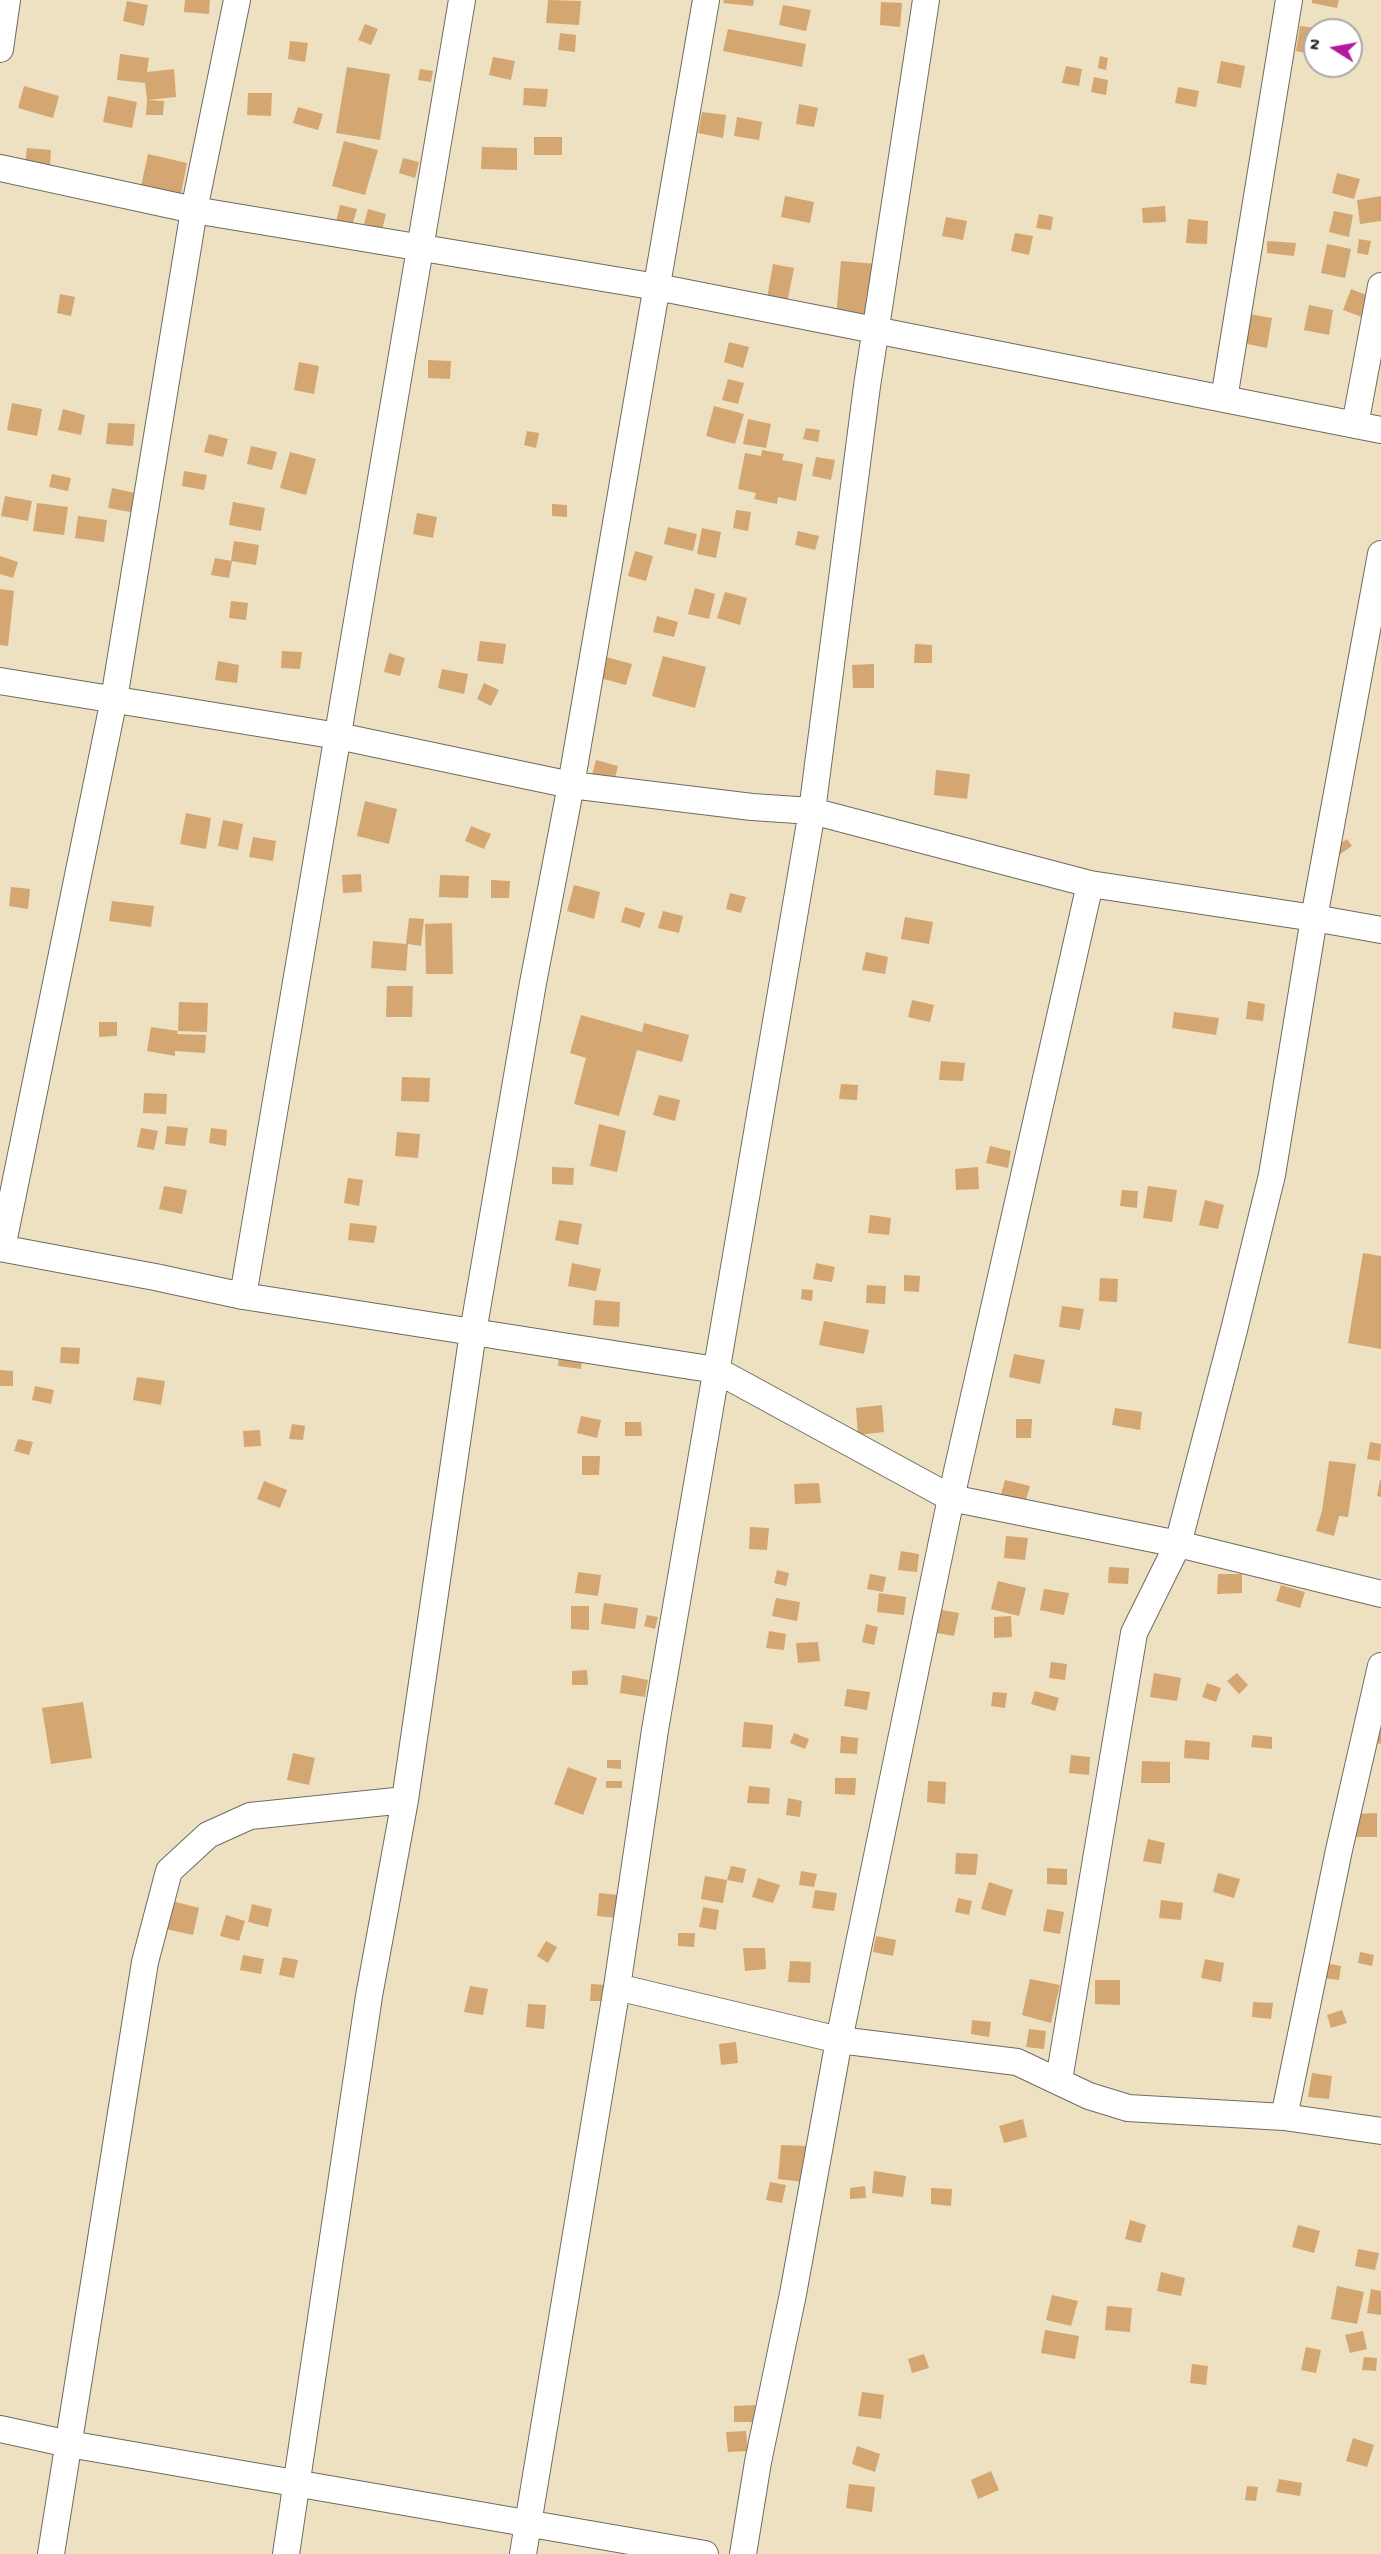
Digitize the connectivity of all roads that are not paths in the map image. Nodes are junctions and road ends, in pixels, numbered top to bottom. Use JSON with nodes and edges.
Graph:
{"nodes":[{"id":1,"x":8,"y":0,"type":"edge"},
{"id":2,"x":237,"y":0,"type":"edge"},
{"id":3,"x":462,"y":0,"type":"edge"},
{"id":4,"x":706,"y":0,"type":"edge"},
{"id":5,"x":926,"y":0,"type":"edge"},
{"id":6,"x":1289,"y":0,"type":"edge"},
{"id":7,"x":0,"y":49,"type":"edge"},
{"id":8,"x":0,"y":168,"type":"edge"},
{"id":9,"x":194,"y":210,"type":"junction"},
{"id":10,"x":420,"y":249,"type":"junction"},
{"id":11,"x":1381,"y":286,"type":"edge"},
{"id":12,"x":657,"y":287,"type":"junction"},
{"id":13,"x":875,"y":330,"type":"junction"},
{"id":14,"x":1224,"y":399,"type":"junction"},
{"id":15,"x":1355,"y":425,"type":"junction"},
{"id":16,"x":1381,"y":430,"type":"edge"},
{"id":17,"x":1381,"y":554,"type":"edge"},
{"id":18,"x":0,"y":681,"type":"edge"},
{"id":19,"x":114,"y":699,"type":"junction"},
{"id":20,"x":338,"y":736,"type":"junction"},
{"id":21,"x":571,"y":785,"type":"junction"},
{"id":22,"x":812,"y":811,"type":"junction"},
{"id":23,"x":1090,"y":885,"type":"junction"},
{"id":24,"x":1314,"y":918,"type":"junction"},
{"id":25,"x":1381,"y":930,"type":"edge"},
{"id":26,"x":1,"y":1248,"type":"edge"},
{"id":27,"x":243,"y":1296,"type":"junction"},
{"id":28,"x":473,"y":1332,"type":"junction"},
{"id":29,"x":716,"y":1370,"type":"junction"},
{"id":30,"x":951,"y":1498,"type":"junction"},
{"id":31,"x":1178,"y":1544,"type":"junction"},
{"id":32,"x":1381,"y":1593,"type":"edge"},
{"id":33,"x":1381,"y":1666,"type":"edge"},
{"id":34,"x":405,"y":1800,"type":"junction"},
{"id":35,"x":617,"y":1987,"type":"junction"},
{"id":36,"x":840,"y":2040,"type":"junction"},
{"id":37,"x":1059,"y":2080,"type":"junction"},
{"id":38,"x":1284,"y":2117,"type":"junction"},
{"id":39,"x":1381,"y":2131,"type":"edge"},
{"id":40,"x":0,"y":2429,"type":"edge"},
{"id":41,"x":69,"y":2444,"type":"junction"},
{"id":42,"x":297,"y":2483,"type":"junction"},
{"id":43,"x":528,"y":2523,"type":"junction"},
{"id":44,"x":51,"y":2554,"type":"edge"},
{"id":45,"x":286,"y":2554,"type":"edge"},
{"id":46,"x":523,"y":2554,"type":"edge"},
{"id":47,"x":705,"y":2554,"type":"edge"},
{"id":48,"x":743,"y":2554,"type":"edge"}],
"edges":[{"from":1,"to":7,"type":"street"},
{"from":2,"to":9,"type":"street"},
{"from":3,"to":10,"type":"street"},
{"from":4,"to":12,"type":"street"},
{"from":5,"to":13,"type":"street"},
{"from":6,"to":14,"type":"street"},
{"from":8,"to":9,"type":"street"},
{"from":9,"to":10,"type":"street"},
{"from":9,"to":19,"type":"street"},
{"from":10,"to":12,"type":"street"},
{"from":10,"to":20,"type":"street"},
{"from":11,"to":15,"type":"street"},
{"from":12,"to":13,"type":"street"},
{"from":12,"to":21,"type":"street"},
{"from":13,"to":14,"type":"street"},
{"from":13,"to":22,"type":"street"},
{"from":14,"to":15,"type":"street"},
{"from":15,"to":16,"type":"street"},
{"from":17,"to":24,"type":"street"},
{"from":18,"to":19,"type":"street"},
{"from":19,"to":20,"type":"street"},
{"from":19,"to":26,"type":"street"},
{"from":20,"to":21,"type":"street"},
{"from":20,"to":27,"type":"street"},
{"from":21,"to":22,"type":"street"},
{"from":21,"to":28,"type":"street"},
{"from":22,"to":23,"type":"street"},
{"from":22,"to":29,"type":"street"},
{"from":23,"to":24,"type":"street"},
{"from":23,"to":30,"type":"street"},
{"from":24,"to":25,"type":"street"},
{"from":24,"to":31,"type":"street"},
{"from":26,"to":27,"type":"street"},
{"from":27,"to":28,"type":"street"},
{"from":28,"to":29,"type":"street"},
{"from":28,"to":34,"type":"street"},
{"from":29,"to":30,"type":"street"},
{"from":29,"to":35,"type":"street"},
{"from":30,"to":31,"type":"street"},
{"from":30,"to":36,"type":"street"},
{"from":31,"to":32,"type":"street"},
{"from":31,"to":37,"type":"street"},
{"from":33,"to":38,"type":"street"},
{"from":34,"to":41,"type":"street"},
{"from":34,"to":42,"type":"street"},
{"from":35,"to":36,"type":"street"},
{"from":35,"to":43,"type":"street"},
{"from":36,"to":37,"type":"street"},
{"from":36,"to":48,"type":"street"},
{"from":37,"to":38,"type":"street"},
{"from":38,"to":39,"type":"street"},
{"from":40,"to":41,"type":"street"},
{"from":41,"to":42,"type":"street"},
{"from":41,"to":44,"type":"street"},
{"from":42,"to":43,"type":"street"},
{"from":42,"to":45,"type":"street"},
{"from":43,"to":46,"type":"street"},
{"from":43,"to":47,"type":"street"}]}
